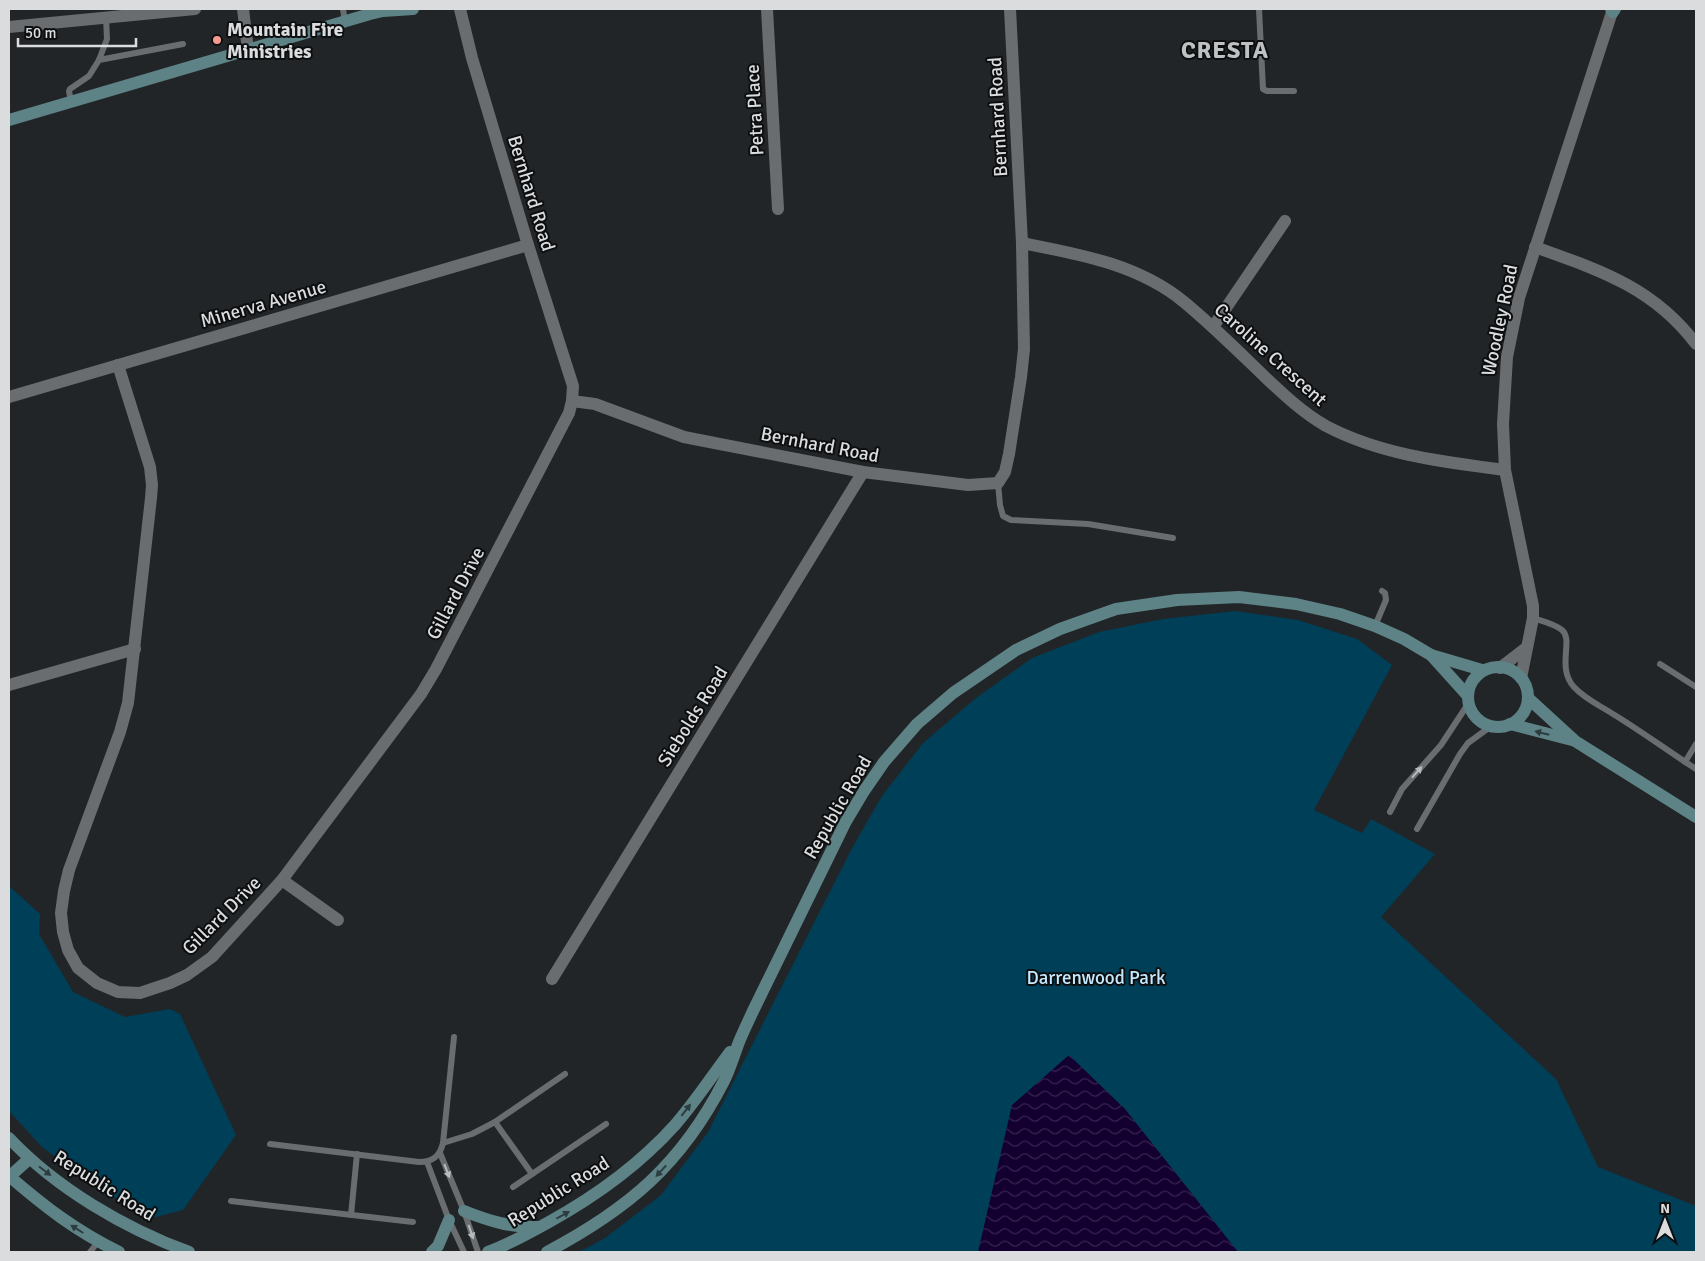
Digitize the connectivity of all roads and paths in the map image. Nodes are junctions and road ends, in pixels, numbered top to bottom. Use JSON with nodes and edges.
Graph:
{"nodes":[{"id":1,"x":195,"y":9,"type":"edge"},
{"id":2,"x":243,"y":9,"type":"edge"},
{"id":3,"x":412,"y":9,"type":"edge"},
{"id":4,"x":460,"y":9,"type":"edge"},
{"id":5,"x":767,"y":9,"type":"edge"},
{"id":6,"x":1010,"y":9,"type":"edge"},
{"id":7,"x":1259,"y":9,"type":"edge"},
{"id":8,"x":1613,"y":9,"type":"edge"},
{"id":9,"x":344,"y":15,"type":"edge"},
{"id":10,"x":106,"y":17,"type":"junction"},
{"id":11,"x":9,"y":27,"type":"edge"},
{"id":12,"x":183,"y":44,"type":"dead end"},
{"id":13,"x":248,"y":50,"type":"junction"},
{"id":14,"x":99,"y":60,"type":"junction"},
{"id":15,"x":1294,"y":91,"type":"dead end"},
{"id":16,"x":71,"y":102,"type":"junction"},
{"id":17,"x":9,"y":120,"type":"edge"},
{"id":18,"x":778,"y":209,"type":"dead end"},
{"id":19,"x":1285,"y":221,"type":"dead end"},
{"id":20,"x":1022,"y":243,"type":"junction"},
{"id":21,"x":528,"y":244,"type":"junction"},
{"id":22,"x":1535,"y":247,"type":"junction"},
{"id":23,"x":1213,"y":327,"type":"junction"},
{"id":24,"x":1696,"y":344,"type":"edge"},
{"id":25,"x":118,"y":365,"type":"junction"},
{"id":26,"x":9,"y":397,"type":"edge"},
{"id":27,"x":572,"y":401,"type":"junction"},
{"id":28,"x":1505,"y":470,"type":"junction"},
{"id":29,"x":863,"y":472,"type":"junction"},
{"id":30,"x":998,"y":483,"type":"junction"},
{"id":31,"x":1173,"y":538,"type":"dead end"},
{"id":32,"x":1382,"y":591,"type":"dead end"},
{"id":33,"x":1533,"y":618,"type":"junction"},
{"id":34,"x":1375,"y":626,"type":"junction"},
{"id":35,"x":1526,"y":648,"type":"junction"},
{"id":36,"x":135,"y":649,"type":"junction"},
{"id":37,"x":1431,"y":655,"type":"junction"},
{"id":38,"x":1660,"y":664,"type":"dead end"},
{"id":39,"x":1500,"y":668,"type":"junction"},
{"id":40,"x":1482,"y":670,"type":"junction"},
{"id":41,"x":1520,"y":678,"type":"junction"},
{"id":42,"x":9,"y":685,"type":"edge"},
{"id":43,"x":1696,"y":687,"type":"edge"},
{"id":44,"x":1528,"y":698,"type":"junction"},
{"id":45,"x":1468,"y":700,"type":"junction"},
{"id":46,"x":1510,"y":724,"type":"junction"},
{"id":47,"x":1490,"y":727,"type":"junction"},
{"id":48,"x":1575,"y":741,"type":"junction"},
{"id":49,"x":1696,"y":744,"type":"edge"},
{"id":50,"x":1685,"y":762,"type":"junction"},
{"id":51,"x":1696,"y":770,"type":"edge"},
{"id":52,"x":1390,"y":812,"type":"dead end"},
{"id":53,"x":1696,"y":817,"type":"edge"},
{"id":54,"x":1417,"y":829,"type":"dead end"},
{"id":55,"x":282,"y":880,"type":"junction"},
{"id":56,"x":338,"y":920,"type":"dead end"},
{"id":57,"x":552,"y":979,"type":"dead end"},
{"id":58,"x":454,"y":1037,"type":"dead end"},
{"id":59,"x":739,"y":1040,"type":"junction"},
{"id":60,"x":566,"y":1074,"type":"dead end"},
{"id":61,"x":495,"y":1122,"type":"junction"},
{"id":62,"x":606,"y":1124,"type":"dead end"},
{"id":63,"x":9,"y":1138,"type":"edge"},
{"id":64,"x":443,"y":1143,"type":"junction"},
{"id":65,"x":270,"y":1144,"type":"dead end"},
{"id":66,"x":440,"y":1153,"type":"junction"},
{"id":67,"x":357,"y":1154,"type":"junction"},
{"id":68,"x":29,"y":1159,"type":"junction"},
{"id":69,"x":427,"y":1162,"type":"junction"},
{"id":70,"x":532,"y":1174,"type":"junction"},
{"id":71,"x":9,"y":1176,"type":"edge"},
{"id":72,"x":513,"y":1187,"type":"dead end"},
{"id":73,"x":231,"y":1201,"type":"dead end"},
{"id":74,"x":464,"y":1211,"type":"junction"},
{"id":75,"x":351,"y":1215,"type":"junction"},
{"id":76,"x":449,"y":1220,"type":"junction"},
{"id":77,"x":413,"y":1222,"type":"dead end"},
{"id":78,"x":542,"y":1226,"type":"junction"},
{"id":79,"x":94,"y":1247,"type":"edge"},
{"id":80,"x":119,"y":1252,"type":"edge"},
{"id":81,"x":189,"y":1252,"type":"edge"},
{"id":82,"x":432,"y":1252,"type":"edge"},
{"id":83,"x":464,"y":1252,"type":"edge"},
{"id":84,"x":478,"y":1252,"type":"edge"},
{"id":85,"x":488,"y":1252,"type":"edge"},
{"id":86,"x":547,"y":1252,"type":"edge"}],
"edges":[{"from":1,"to":10,"type":"street"},
{"from":2,"to":13,"type":"street"},
{"from":3,"to":9,"type":"main road"},
{"from":4,"to":21,"type":"street","name":"Bernhard Road"},
{"from":5,"to":18,"type":"street","name":"Petra Place"},
{"from":6,"to":20,"type":"street","name":"Bernhard Road"},
{"from":7,"to":15,"type":"lane"},
{"from":8,"to":22,"type":"street","name":"Woodley Road"},
{"from":9,"to":13,"type":"main road"},
{"from":10,"to":11,"type":"street"},
{"from":10,"to":14,"type":"lane"},
{"from":12,"to":14,"type":"lane"},
{"from":13,"to":16,"type":"main road"},
{"from":14,"to":16,"type":"lane"},
{"from":16,"to":17,"type":"main road"},
{"from":19,"to":23,"type":"street"},
{"from":20,"to":23,"type":"street","name":"Caroline Crescent"},
{"from":20,"to":30,"type":"street","name":"Bernhard Road"},
{"from":21,"to":25,"type":"street","name":"Minerva Avenue"},
{"from":21,"to":27,"type":"street","name":"Bernhard Road"},
{"from":22,"to":24,"type":"street"},
{"from":22,"to":28,"type":"street","name":"Woodley Road"},
{"from":23,"to":28,"type":"street","name":"Caroline Crescent"},
{"from":25,"to":26,"type":"street","name":"Minerva Avenue"},
{"from":25,"to":36,"type":"street","name":"Gillard Drive"},
{"from":27,"to":29,"type":"street","name":"Bernhard Road"},
{"from":27,"to":55,"type":"street","name":"Gillard Drive"},
{"from":28,"to":33,"type":"street","name":"Woodley Road"},
{"from":29,"to":30,"type":"street","name":"Bernhard Road"},
{"from":29,"to":57,"type":"street","name":"Siebolds Road"},
{"from":30,"to":31,"type":"lane"},
{"from":32,"to":34,"type":"lane"},
{"from":33,"to":35,"type":"street","name":"Woodley Road"},
{"from":33,"to":50,"type":"lane"},
{"from":34,"to":37,"type":"main road","name":"Republic Road"},
{"from":34,"to":59,"type":"main road","name":"Republic Road"},
{"from":35,"to":39,"type":"street"},
{"from":35,"to":41,"type":"street","name":"Woodley Road"},
{"from":36,"to":42,"type":"street"},
{"from":36,"to":55,"type":"street","name":"Gillard Drive"},
{"from":37,"to":40,"type":"main road","name":"Republic Road"},
{"from":37,"to":45,"type":"main road","name":"Republic Road"},
{"from":38,"to":43,"type":"lane"},
{"from":39,"to":40,"type":"main road"},
{"from":39,"to":41,"type":"main road"},
{"from":40,"to":45,"type":"main road"},
{"from":41,"to":44,"type":"main road"},
{"from":44,"to":46,"type":"main road"},
{"from":44,"to":48,"type":"main road"},
{"from":45,"to":47,"type":"main road"},
{"from":52,"to":45,"type":"lane","one_way":true},
{"from":46,"to":47,"type":"main road"},
{"from":48,"to":46,"type":"main road","one_way":true},
{"from":47,"to":54,"type":"lane"},
{"from":48,"to":53,"type":"main road"},
{"from":49,"to":50,"type":"lane"},
{"from":50,"to":51,"type":"lane"},
{"from":55,"to":56,"type":"street"},
{"from":58,"to":64,"type":"lane"},
{"from":78,"to":59,"type":"main road","name":"Republic Road","one_way":true},
{"from":59,"to":86,"type":"main road","name":"Republic Road","one_way":true},
{"from":60,"to":61,"type":"lane"},
{"from":61,"to":64,"type":"lane"},
{"from":61,"to":70,"type":"lane"},
{"from":62,"to":70,"type":"lane"},
{"from":63,"to":68,"type":"main road","name":"Republic Road"},
{"from":64,"to":66,"type":"lane"},
{"from":65,"to":67,"type":"lane"},
{"from":66,"to":69,"type":"lane"},
{"from":66,"to":74,"type":"lane","one_way":true},
{"from":67,"to":69,"type":"lane"},
{"from":67,"to":75,"type":"lane"},
{"from":68,"to":71,"type":"main road"},
{"from":68,"to":81,"type":"main road","name":"Republic Road","one_way":true},
{"from":69,"to":76,"type":"lane"},
{"from":70,"to":72,"type":"lane"},
{"from":79,"to":71,"type":"main road","one_way":true},
{"from":73,"to":75,"type":"lane"},
{"from":74,"to":76,"type":"lane"},
{"from":74,"to":78,"type":"main road"},
{"from":74,"to":84,"type":"lane","one_way":true},
{"from":75,"to":77,"type":"lane"},
{"from":76,"to":82,"type":"main road"},
{"from":76,"to":83,"type":"lane"},
{"from":78,"to":85,"type":"main road","name":"Republic Road"},
{"from":79,"to":80,"type":"main road"}]}
